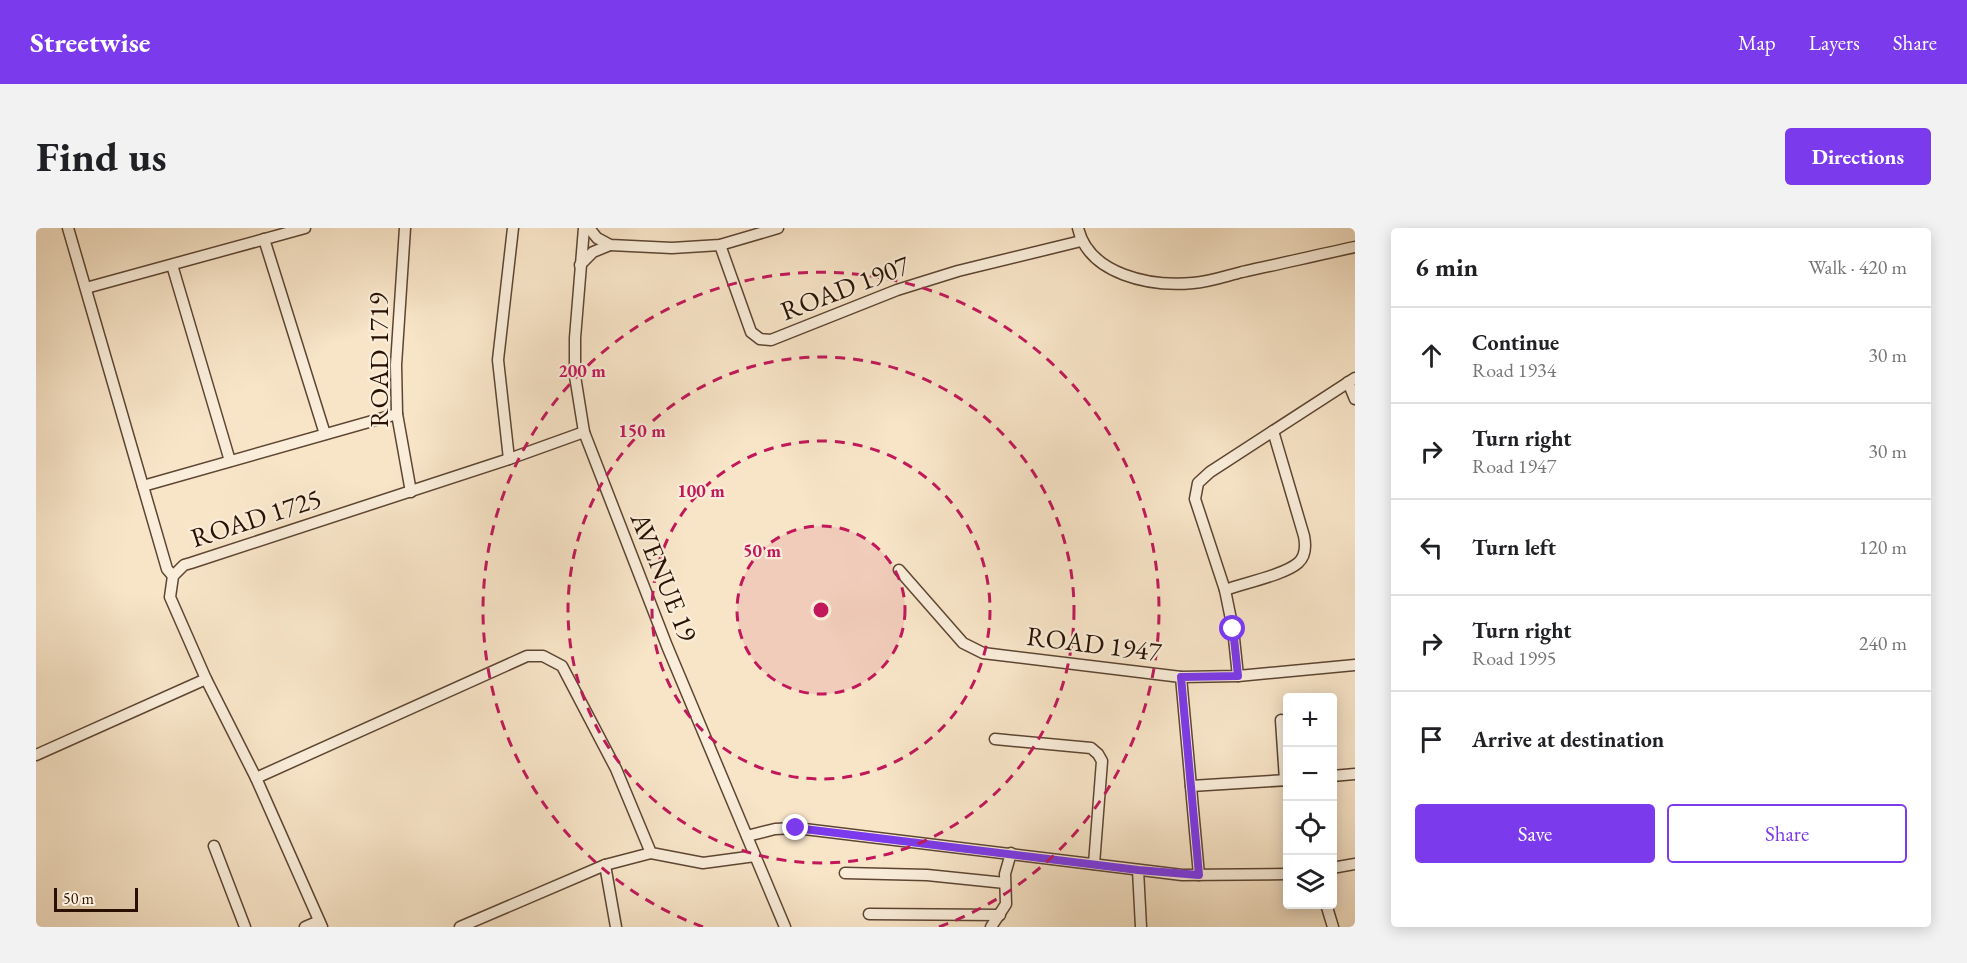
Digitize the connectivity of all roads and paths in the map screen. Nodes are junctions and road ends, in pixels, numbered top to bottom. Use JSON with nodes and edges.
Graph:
{"nodes":[{"id":1,"x":68,"y":228,"type":"edge"},
{"id":2,"x":305,"y":228,"type":"edge"},
{"id":3,"x":405,"y":228,"type":"edge"},
{"id":4,"x":513,"y":228,"type":"edge"},
{"id":5,"x":584,"y":228,"type":"edge"},
{"id":6,"x":589,"y":228,"type":"edge"},
{"id":7,"x":778,"y":228,"type":"edge"},
{"id":8,"x":1078,"y":228,"type":"edge"},
{"id":9,"x":264,"y":239,"type":"junction"},
{"id":10,"x":1081,"y":241,"type":"junction"},
{"id":11,"x":610,"y":245,"type":"junction"},
{"id":12,"x":720,"y":245,"type":"junction"},
{"id":13,"x":1355,"y":247,"type":"edge"},
{"id":14,"x":172,"y":265,"type":"junction"},
{"id":15,"x":580,"y":265,"type":"junction"},
{"id":16,"x":86,"y":288,"type":"junction"},
{"id":17,"x":1352,"y":380,"type":"edge"},
{"id":18,"x":1355,"y":399,"type":"edge"},
{"id":19,"x":397,"y":414,"type":"junction"},
{"id":20,"x":1273,"y":430,"type":"junction"},
{"id":21,"x":584,"y":432,"type":"junction"},
{"id":22,"x":325,"y":434,"type":"junction"},
{"id":23,"x":508,"y":459,"type":"junction"},
{"id":24,"x":230,"y":461,"type":"junction"},
{"id":25,"x":143,"y":486,"type":"junction"},
{"id":26,"x":411,"y":492,"type":"junction"},
{"id":27,"x":899,"y":570,"type":"dead end"},
{"id":28,"x":172,"y":576,"type":"junction"},
{"id":29,"x":1225,"y":590,"type":"junction"},
{"id":30,"x":1355,"y":665,"type":"edge"},
{"id":31,"x":1238,"y":676,"type":"junction"},
{"id":32,"x":1181,"y":677,"type":"junction"},
{"id":33,"x":206,"y":679,"type":"junction"},
{"id":34,"x":1281,"y":720,"type":"dead end"},
{"id":35,"x":995,"y":739,"type":"dead end"},
{"id":36,"x":1283,"y":747,"type":"edge"},
{"id":37,"x":36,"y":755,"type":"edge"},
{"id":38,"x":1355,"y":774,"type":"edge"},
{"id":39,"x":1337,"y":776,"type":"edge"},
{"id":40,"x":255,"y":778,"type":"junction"},
{"id":41,"x":1283,"y":780,"type":"edge"},
{"id":42,"x":1191,"y":786,"type":"junction"},
{"id":43,"x":747,"y":836,"type":"junction"},
{"id":44,"x":214,"y":846,"type":"dead end"},
{"id":45,"x":651,"y":853,"type":"junction"},
{"id":46,"x":1011,"y":853,"type":"junction"},
{"id":47,"x":755,"y":856,"type":"junction"},
{"id":48,"x":1094,"y":864,"type":"junction"},
{"id":49,"x":1355,"y":864,"type":"edge"},
{"id":50,"x":604,"y":865,"type":"junction"},
{"id":51,"x":1337,"y":867,"type":"edge"},
{"id":52,"x":1138,"y":870,"type":"junction"},
{"id":53,"x":845,"y":873,"type":"dead end"},
{"id":54,"x":1283,"y":874,"type":"edge"},
{"id":55,"x":1199,"y":875,"type":"junction"},
{"id":56,"x":1005,"y":883,"type":"junction"},
{"id":57,"x":1328,"y":909,"type":"edge"},
{"id":58,"x":869,"y":914,"type":"dead end"},
{"id":59,"x":1000,"y":915,"type":"junction"},
{"id":60,"x":321,"y":924,"type":"edge"},
{"id":61,"x":245,"y":927,"type":"edge"},
{"id":62,"x":305,"y":927,"type":"edge"},
{"id":63,"x":460,"y":927,"type":"edge"},
{"id":64,"x":616,"y":927,"type":"edge"},
{"id":65,"x":785,"y":927,"type":"edge"},
{"id":66,"x":991,"y":927,"type":"edge"},
{"id":67,"x":1141,"y":927,"type":"edge"},
{"id":68,"x":1333,"y":927,"type":"edge"}],
"edges":[{"from":1,"to":16,"type":"street"},
{"from":2,"to":9,"type":"street"},
{"from":3,"to":19,"type":"street","name":"ROAD 1719"},
{"from":4,"to":23,"type":"street"},
{"from":5,"to":15,"type":"street","name":"AVENUE 19"},
{"from":6,"to":11,"type":"street"},
{"from":7,"to":12,"type":"street"},
{"from":8,"to":10,"type":"street"},
{"from":9,"to":14,"type":"street"},
{"from":9,"to":22,"type":"street"},
{"from":10,"to":12,"type":"street","name":"ROAD 1907"},
{"from":10,"to":13,"type":"street"},
{"from":11,"to":12,"type":"street"},
{"from":11,"to":15,"type":"street"},
{"from":14,"to":16,"type":"street"},
{"from":14,"to":24,"type":"street"},
{"from":15,"to":21,"type":"street","name":"AVENUE 19"},
{"from":16,"to":25,"type":"street"},
{"from":17,"to":18,"type":"street"},
{"from":17,"to":20,"type":"street"},
{"from":19,"to":22,"type":"street"},
{"from":19,"to":26,"type":"street","name":"ROAD 1719"},
{"from":20,"to":29,"type":"street"},
{"from":20,"to":29,"type":"street"},
{"from":21,"to":23,"type":"street","name":"ROAD 1725"},
{"from":21,"to":43,"type":"street","name":"AVENUE 19"},
{"from":22,"to":24,"type":"street"},
{"from":23,"to":26,"type":"street","name":"ROAD 1725"},
{"from":24,"to":25,"type":"street"},
{"from":25,"to":28,"type":"street"},
{"from":26,"to":28,"type":"street","name":"ROAD 1725"},
{"from":27,"to":32,"type":"street","name":"ROAD 1947"},
{"from":28,"to":33,"type":"street","name":"ROAD 1725"},
{"from":29,"to":31,"type":"street"},
{"from":30,"to":31,"type":"street","name":"ROAD 1947"},
{"from":31,"to":32,"type":"street","name":"ROAD 1947"},
{"from":32,"to":42,"type":"street"},
{"from":33,"to":37,"type":"street"},
{"from":33,"to":40,"type":"street","name":"ROAD 1725"},
{"from":34,"to":36,"type":"street"},
{"from":35,"to":48,"type":"street"},
{"from":38,"to":39,"type":"street"},
{"from":40,"to":45,"type":"street"},
{"from":40,"to":60,"type":"street","name":"ROAD 1725"},
{"from":41,"to":42,"type":"street"},
{"from":42,"to":55,"type":"street"},
{"from":43,"to":46,"type":"street"},
{"from":43,"to":47,"type":"street","name":"AVENUE 19"},
{"from":44,"to":61,"type":"street"},
{"from":45,"to":47,"type":"street"},
{"from":45,"to":50,"type":"street"},
{"from":46,"to":48,"type":"street"},
{"from":46,"to":56,"type":"street"},
{"from":47,"to":65,"type":"street","name":"AVENUE 19"},
{"from":48,"to":52,"type":"street"},
{"from":49,"to":51,"type":"street"},
{"from":50,"to":63,"type":"street"},
{"from":50,"to":64,"type":"street"},
{"from":52,"to":55,"type":"street"},
{"from":52,"to":67,"type":"street"},
{"from":53,"to":56,"type":"street"},
{"from":54,"to":55,"type":"street"},
{"from":56,"to":59,"type":"street"},
{"from":57,"to":68,"type":"street"},
{"from":58,"to":59,"type":"street"},
{"from":59,"to":66,"type":"street"},
{"from":60,"to":62,"type":"street"}]}
